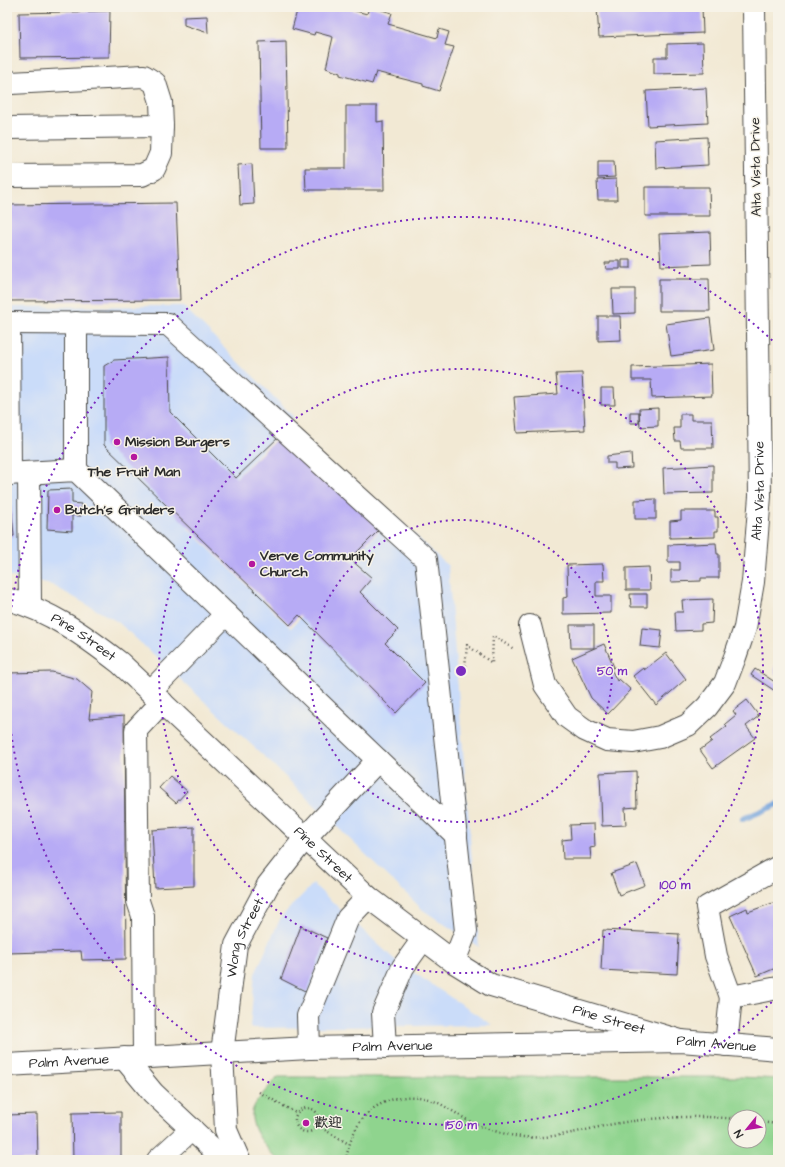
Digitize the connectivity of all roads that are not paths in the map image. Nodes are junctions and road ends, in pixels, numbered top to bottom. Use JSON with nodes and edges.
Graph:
{"nodes":[{"id":1,"x":754,"y":7,"type":"edge"},
{"id":2,"x":7,"y":80,"type":"edge"},
{"id":3,"x":162,"y":126,"type":"junction"},
{"id":4,"x":7,"y":128,"type":"edge"},
{"id":5,"x":7,"y":176,"type":"edge"},
{"id":6,"x":8,"y":323,"type":"edge"},
{"id":7,"x":76,"y":323,"type":"junction"},
{"id":8,"x":76,"y":470,"type":"junction"},
{"id":9,"x":15,"y":474,"type":"edge"},
{"id":10,"x":7,"y":599,"type":"edge"},
{"id":11,"x":30,"y":605,"type":"junction"},
{"id":12,"x":226,"y":614,"type":"junction"},
{"id":13,"x":530,"y":626,"type":"dead end"},
{"id":14,"x":157,"y":697,"type":"junction"},
{"id":15,"x":378,"y":760,"type":"junction"},
{"id":16,"x":456,"y":835,"type":"junction"},
{"id":17,"x":305,"y":838,"type":"junction"},
{"id":18,"x":778,"y":867,"type":"edge"},
{"id":19,"x":368,"y":897,"type":"junction"},
{"id":20,"x":423,"y":939,"type":"junction"},
{"id":21,"x":454,"y":962,"type":"junction"},
{"id":22,"x":778,"y":988,"type":"edge"},
{"id":23,"x":731,"y":998,"type":"junction"},
{"id":24,"x":681,"y":1042,"type":"junction"},
{"id":25,"x":726,"y":1045,"type":"junction"},
{"id":26,"x":308,"y":1048,"type":"junction"},
{"id":27,"x":385,"y":1048,"type":"junction"},
{"id":28,"x":778,"y":1048,"type":"edge"},
{"id":29,"x":222,"y":1053,"type":"junction"},
{"id":30,"x":134,"y":1057,"type":"junction"},
{"id":31,"x":7,"y":1065,"type":"edge"},
{"id":32,"x":192,"y":1129,"type":"junction"},
{"id":33,"x":158,"y":1160,"type":"edge"},
{"id":34,"x":238,"y":1160,"type":"edge"}],
"edges":[{"from":1,"to":13,"type":"street","name":"Alta Vista Drive"},
{"from":2,"to":3,"type":"street"},
{"from":3,"to":4,"type":"street"},
{"from":3,"to":5,"type":"street"},
{"from":6,"to":7,"type":"street"},
{"from":6,"to":9,"type":"street"},
{"from":7,"to":8,"type":"street"},
{"from":7,"to":16,"type":"street"},
{"from":8,"to":9,"type":"street"},
{"from":8,"to":12,"type":"street"},
{"from":9,"to":11,"type":"street"},
{"from":10,"to":11,"type":"street","name":"Pine Street"},
{"from":11,"to":14,"type":"street","name":"Pine Street"},
{"from":12,"to":14,"type":"street"},
{"from":12,"to":15,"type":"street"},
{"from":14,"to":17,"type":"street","name":"Pine Street"},
{"from":14,"to":30,"type":"street"},
{"from":15,"to":16,"type":"street"},
{"from":15,"to":17,"type":"street","name":"Wong Street"},
{"from":16,"to":21,"type":"street"},
{"from":17,"to":19,"type":"street","name":"Pine Street"},
{"from":17,"to":29,"type":"street","name":"Wong Street"},
{"from":18,"to":23,"type":"street"},
{"from":19,"to":20,"type":"street","name":"Pine Street"},
{"from":19,"to":26,"type":"street"},
{"from":20,"to":21,"type":"street","name":"Pine Street"},
{"from":20,"to":27,"type":"street"},
{"from":21,"to":24,"type":"street","name":"Pine Street"},
{"from":22,"to":23,"type":"street"},
{"from":23,"to":25,"type":"street"},
{"from":24,"to":25,"type":"street","name":"Palm Avenue"},
{"from":24,"to":27,"type":"street","name":"Palm Avenue"},
{"from":25,"to":28,"type":"street","name":"Palm Avenue"},
{"from":26,"to":27,"type":"street","name":"Palm Avenue"},
{"from":26,"to":29,"type":"street","name":"Palm Avenue"},
{"from":29,"to":30,"type":"street","name":"Palm Avenue"},
{"from":29,"to":34,"type":"street","name":"Wong Street"},
{"from":30,"to":31,"type":"street","name":"Palm Avenue"},
{"from":30,"to":32,"type":"street"},
{"from":32,"to":33,"type":"street"},
{"from":32,"to":34,"type":"street"}]}
